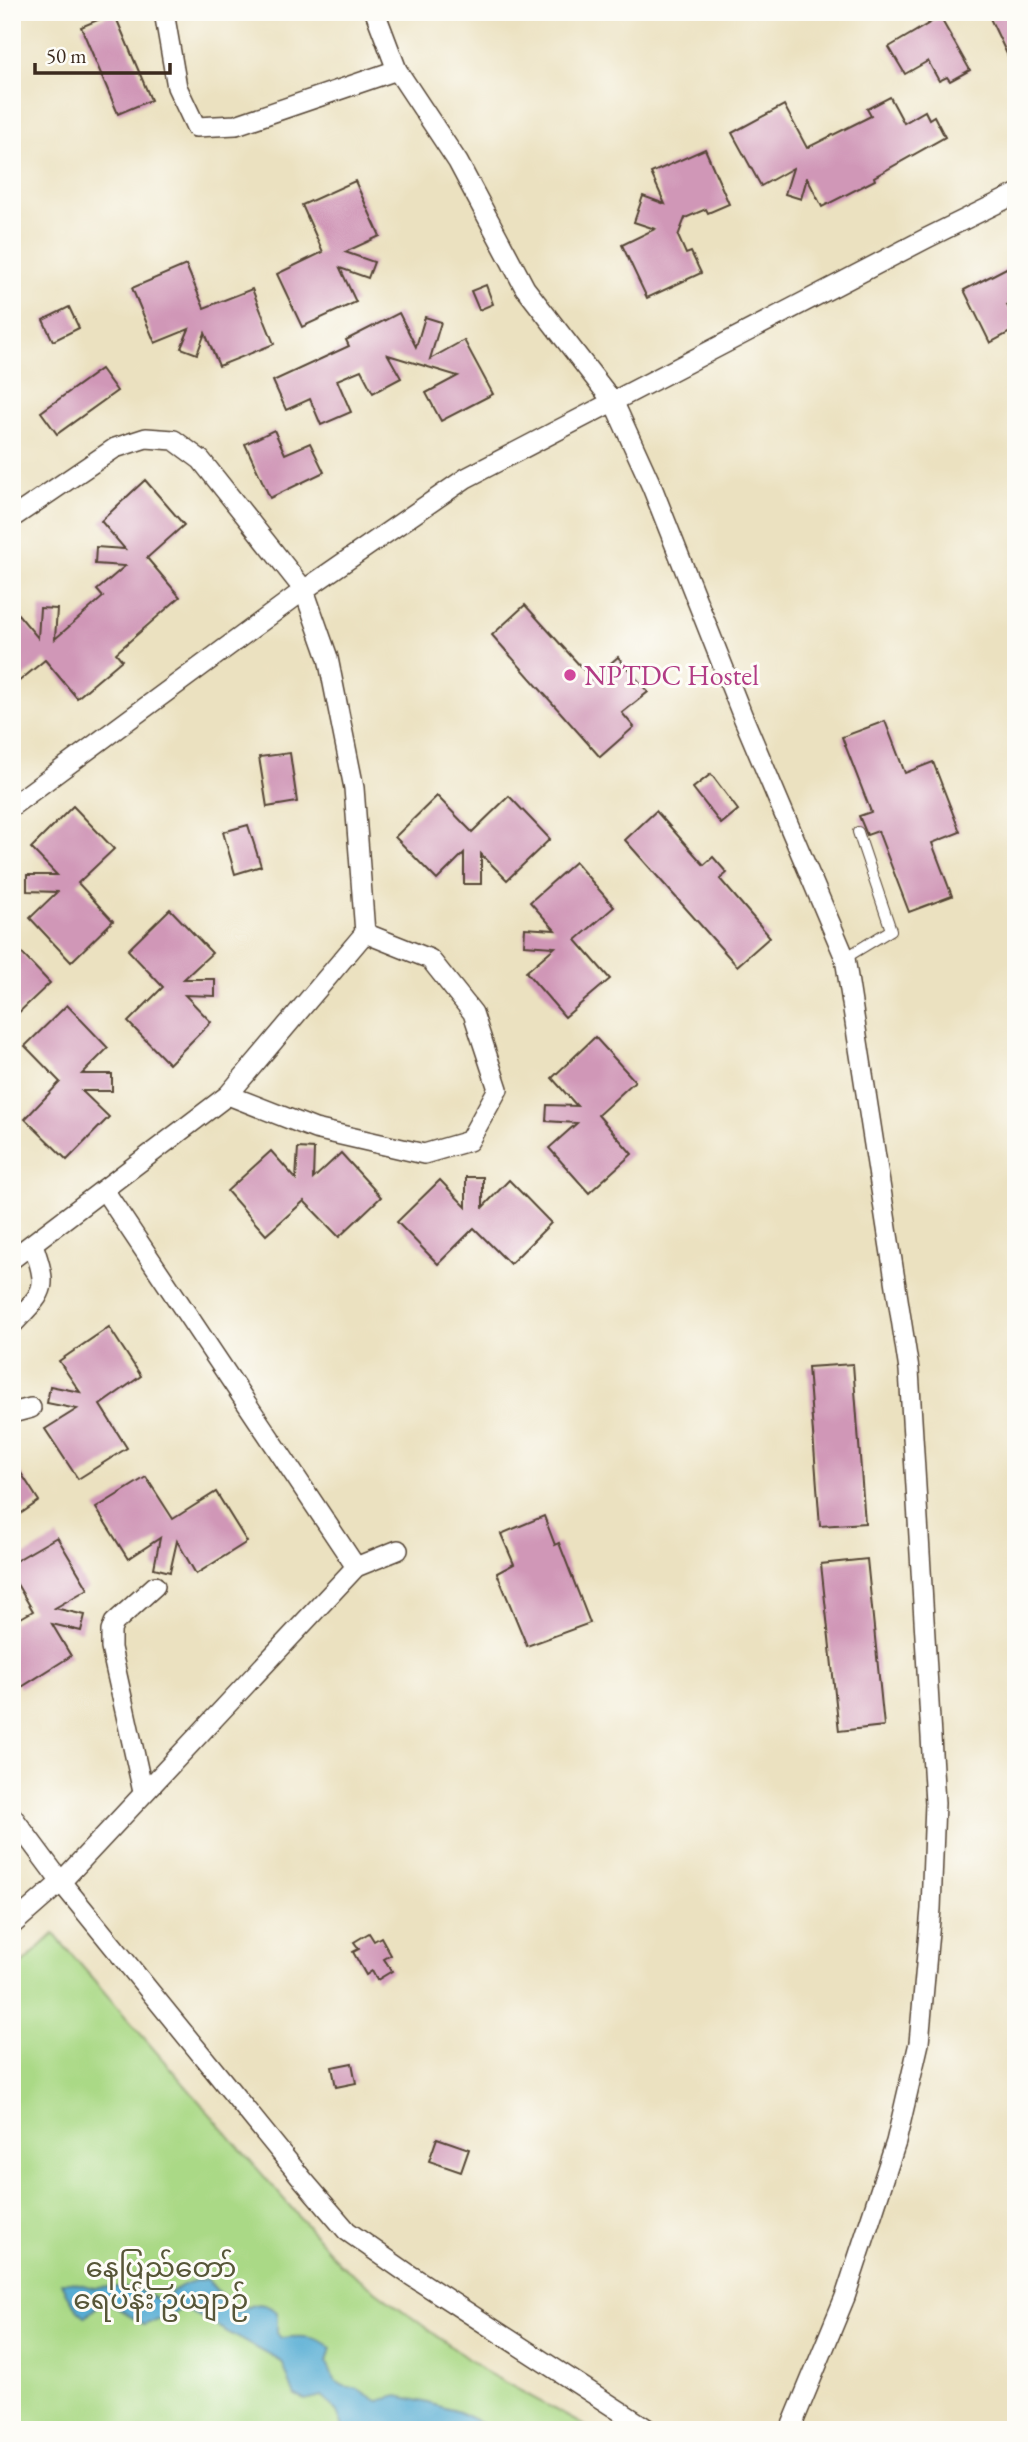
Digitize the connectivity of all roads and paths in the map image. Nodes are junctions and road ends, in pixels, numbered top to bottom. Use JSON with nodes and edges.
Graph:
{"nodes":[{"id":1,"x":164,"y":12,"type":"edge"},
{"id":2,"x":375,"y":12,"type":"edge"},
{"id":3,"x":397,"y":70,"type":"junction"},
{"id":4,"x":1016,"y":194,"type":"edge"},
{"id":5,"x":614,"y":403,"type":"junction"},
{"id":6,"x":12,"y":518,"type":"edge"},
{"id":7,"x":304,"y":590,"type":"junction"},
{"id":8,"x":12,"y":806,"type":"edge"},
{"id":9,"x":858,"y":832,"type":"dead end"},
{"id":10,"x":365,"y":933,"type":"junction"},
{"id":11,"x":845,"y":958,"type":"junction"},
{"id":12,"x":228,"y":1095,"type":"junction"},
{"id":13,"x":104,"y":1190,"type":"junction"},
{"id":14,"x":33,"y":1244,"type":"junction"},
{"id":15,"x":12,"y":1259,"type":"edge"},
{"id":16,"x":12,"y":1325,"type":"edge"},
{"id":17,"x":398,"y":1550,"type":"dead end"},
{"id":18,"x":356,"y":1567,"type":"junction"},
{"id":19,"x":155,"y":1586,"type":"dead end"},
{"id":20,"x":144,"y":1792,"type":"junction"},
{"id":21,"x":12,"y":1816,"type":"edge"},
{"id":22,"x":61,"y":1882,"type":"junction"},
{"id":23,"x":12,"y":1924,"type":"edge"},
{"id":24,"x":649,"y":2430,"type":"edge"},
{"id":25,"x":790,"y":2430,"type":"edge"}],
"edges":[{"from":1,"to":3,"type":"street"},
{"from":2,"to":3,"type":"street"},
{"from":3,"to":5,"type":"street"},
{"from":4,"to":5,"type":"street"},
{"from":5,"to":7,"type":"street"},
{"from":5,"to":11,"type":"street"},
{"from":6,"to":7,"type":"street"},
{"from":7,"to":8,"type":"street"},
{"from":7,"to":10,"type":"street"},
{"from":9,"to":11,"type":"lane"},
{"from":10,"to":12,"type":"street"},
{"from":10,"to":12,"type":"street"},
{"from":11,"to":25,"type":"street"},
{"from":12,"to":13,"type":"street"},
{"from":13,"to":14,"type":"street"},
{"from":13,"to":18,"type":"street"},
{"from":14,"to":15,"type":"street"},
{"from":14,"to":16,"type":"street"},
{"from":17,"to":18,"type":"street"},
{"from":18,"to":20,"type":"street"},
{"from":19,"to":20,"type":"street"},
{"from":20,"to":22,"type":"street"},
{"from":21,"to":22,"type":"street"},
{"from":22,"to":23,"type":"street"},
{"from":22,"to":24,"type":"street"}]}
